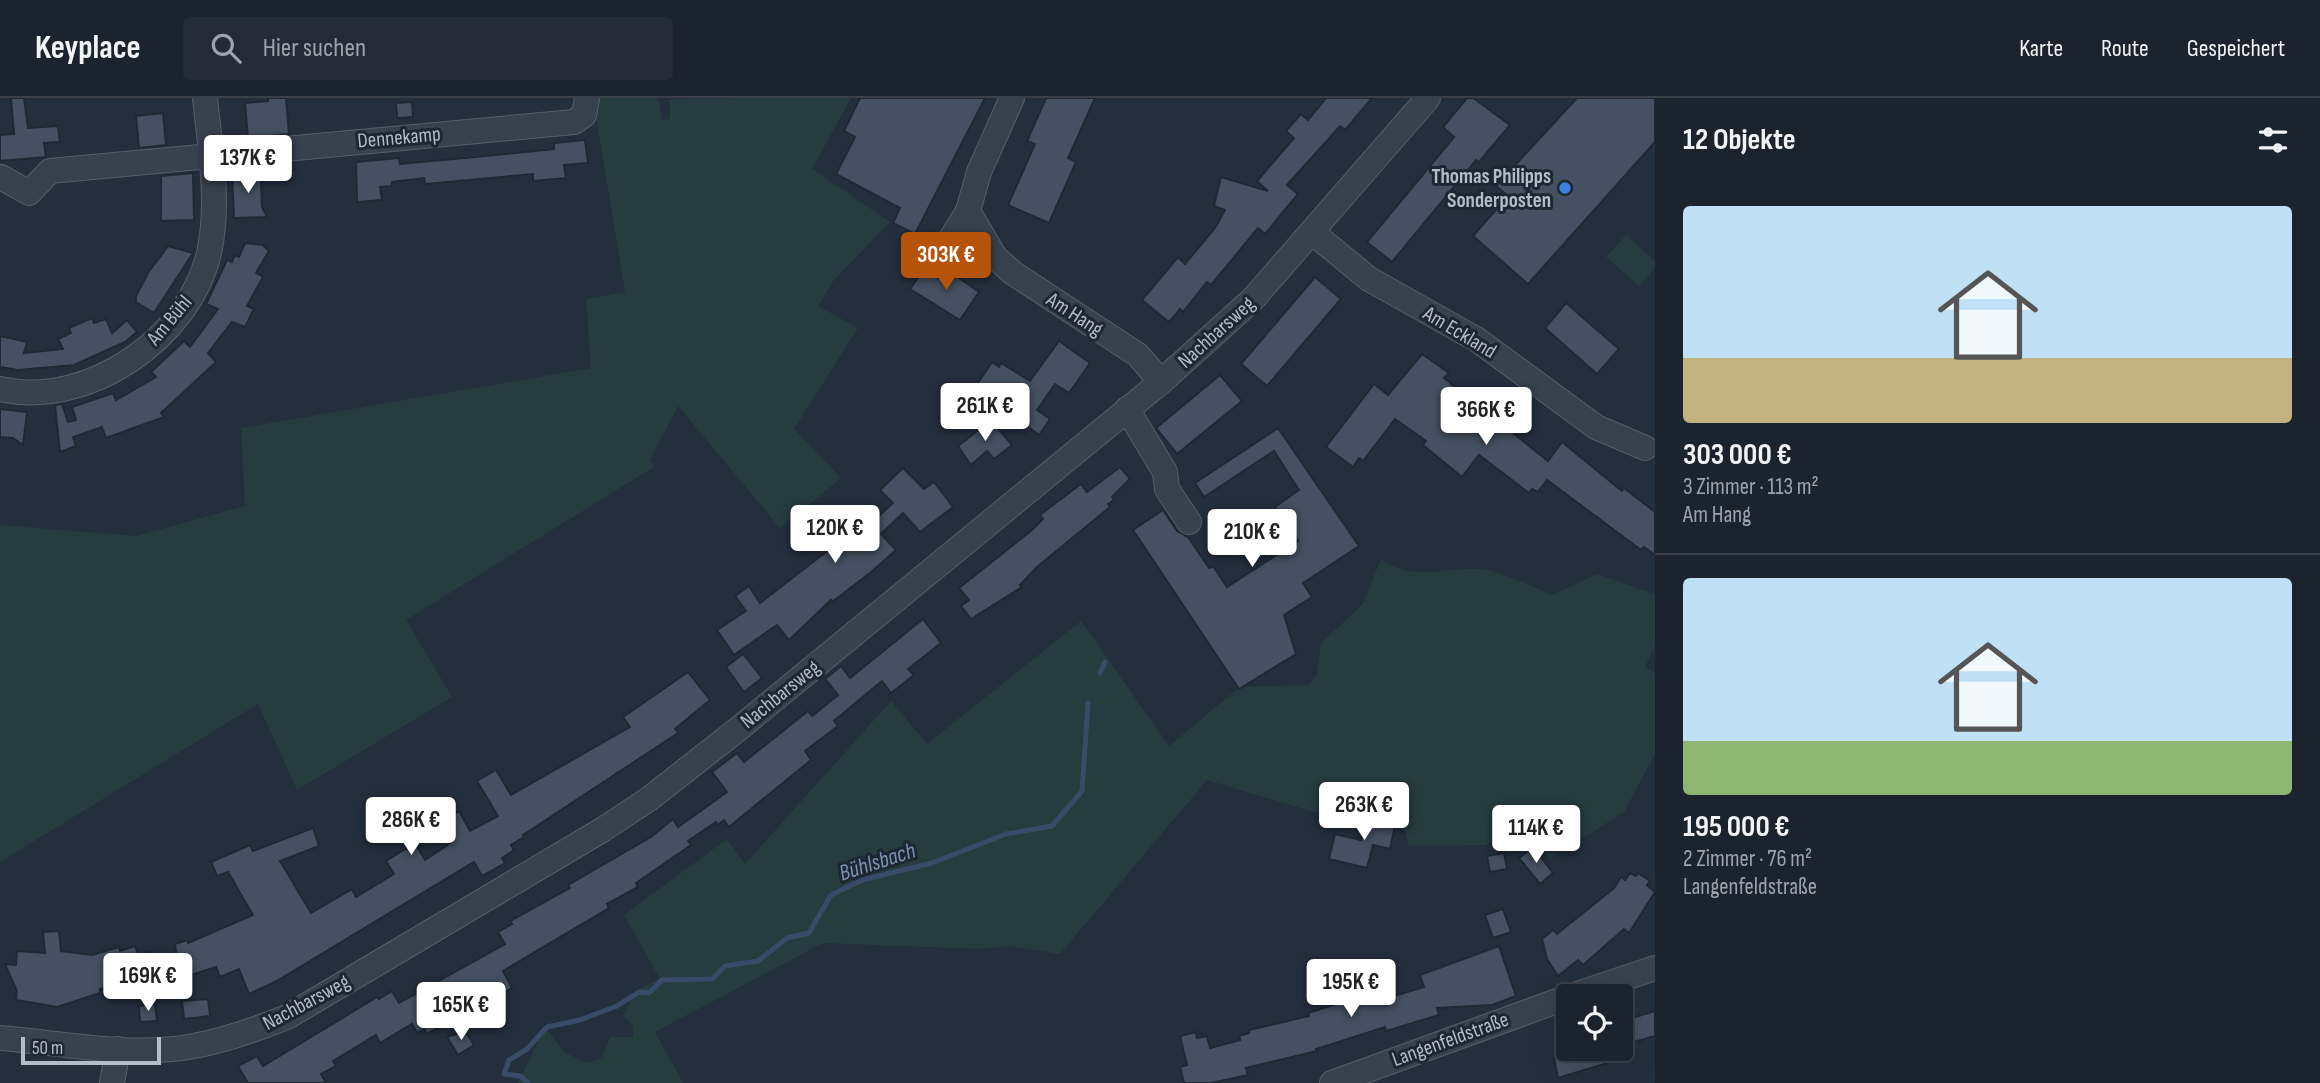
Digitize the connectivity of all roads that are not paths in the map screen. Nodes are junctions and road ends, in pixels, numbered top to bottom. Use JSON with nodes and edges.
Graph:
{"nodes":[{"id":1,"x":205,"y":98,"type":"edge"},
{"id":2,"x":592,"y":98,"type":"edge"},
{"id":3,"x":1012,"y":98,"type":"edge"},
{"id":4,"x":1428,"y":98,"type":"edge"},
{"id":5,"x":210,"y":155,"type":"junction"},
{"id":6,"x":1,"y":177,"type":"edge"},
{"id":7,"x":968,"y":211,"type":"junction"},
{"id":8,"x":1313,"y":233,"type":"junction"},
{"id":9,"x":942,"y":253,"type":"dead end"},
{"id":10,"x":1161,"y":382,"type":"junction"},
{"id":11,"x":0,"y":388,"type":"edge"},
{"id":12,"x":1127,"y":409,"type":"junction"},
{"id":13,"x":1645,"y":448,"type":"dead end"},
{"id":14,"x":1189,"y":522,"type":"dead end"},
{"id":15,"x":1655,"y":968,"type":"edge"},
{"id":16,"x":1606,"y":984,"type":"edge"},
{"id":17,"x":1556,"y":1001,"type":"edge"},
{"id":18,"x":0,"y":1038,"type":"edge"},
{"id":19,"x":118,"y":1049,"type":"junction"},
{"id":20,"x":111,"y":1083,"type":"edge"},
{"id":21,"x":1332,"y":1083,"type":"edge"}],
"edges":[{"from":1,"to":5,"type":"street","name":"Am Bühl"},
{"from":2,"to":5,"type":"street","name":"Dennekamp"},
{"from":3,"to":7,"type":"street"},
{"from":4,"to":8,"type":"street","name":"Nachbarsweg"},
{"from":5,"to":6,"type":"street","name":"Dennekamp"},
{"from":5,"to":11,"type":"street","name":"Am Bühl"},
{"from":7,"to":9,"type":"street"},
{"from":7,"to":10,"type":"street","name":"Am Hang"},
{"from":8,"to":10,"type":"street","name":"Nachbarsweg"},
{"from":8,"to":13,"type":"street","name":"Am Eckland"},
{"from":10,"to":12,"type":"street","name":"Nachbarsweg"},
{"from":12,"to":14,"type":"street"},
{"from":12,"to":19,"type":"street","name":"Nachbarsweg"},
{"from":15,"to":16,"type":"street","name":"Langenfeldstraße"},
{"from":17,"to":21,"type":"street","name":"Langenfeldstraße"},
{"from":18,"to":19,"type":"street","name":"Nachbarsweg"},
{"from":19,"to":20,"type":"street"}]}
